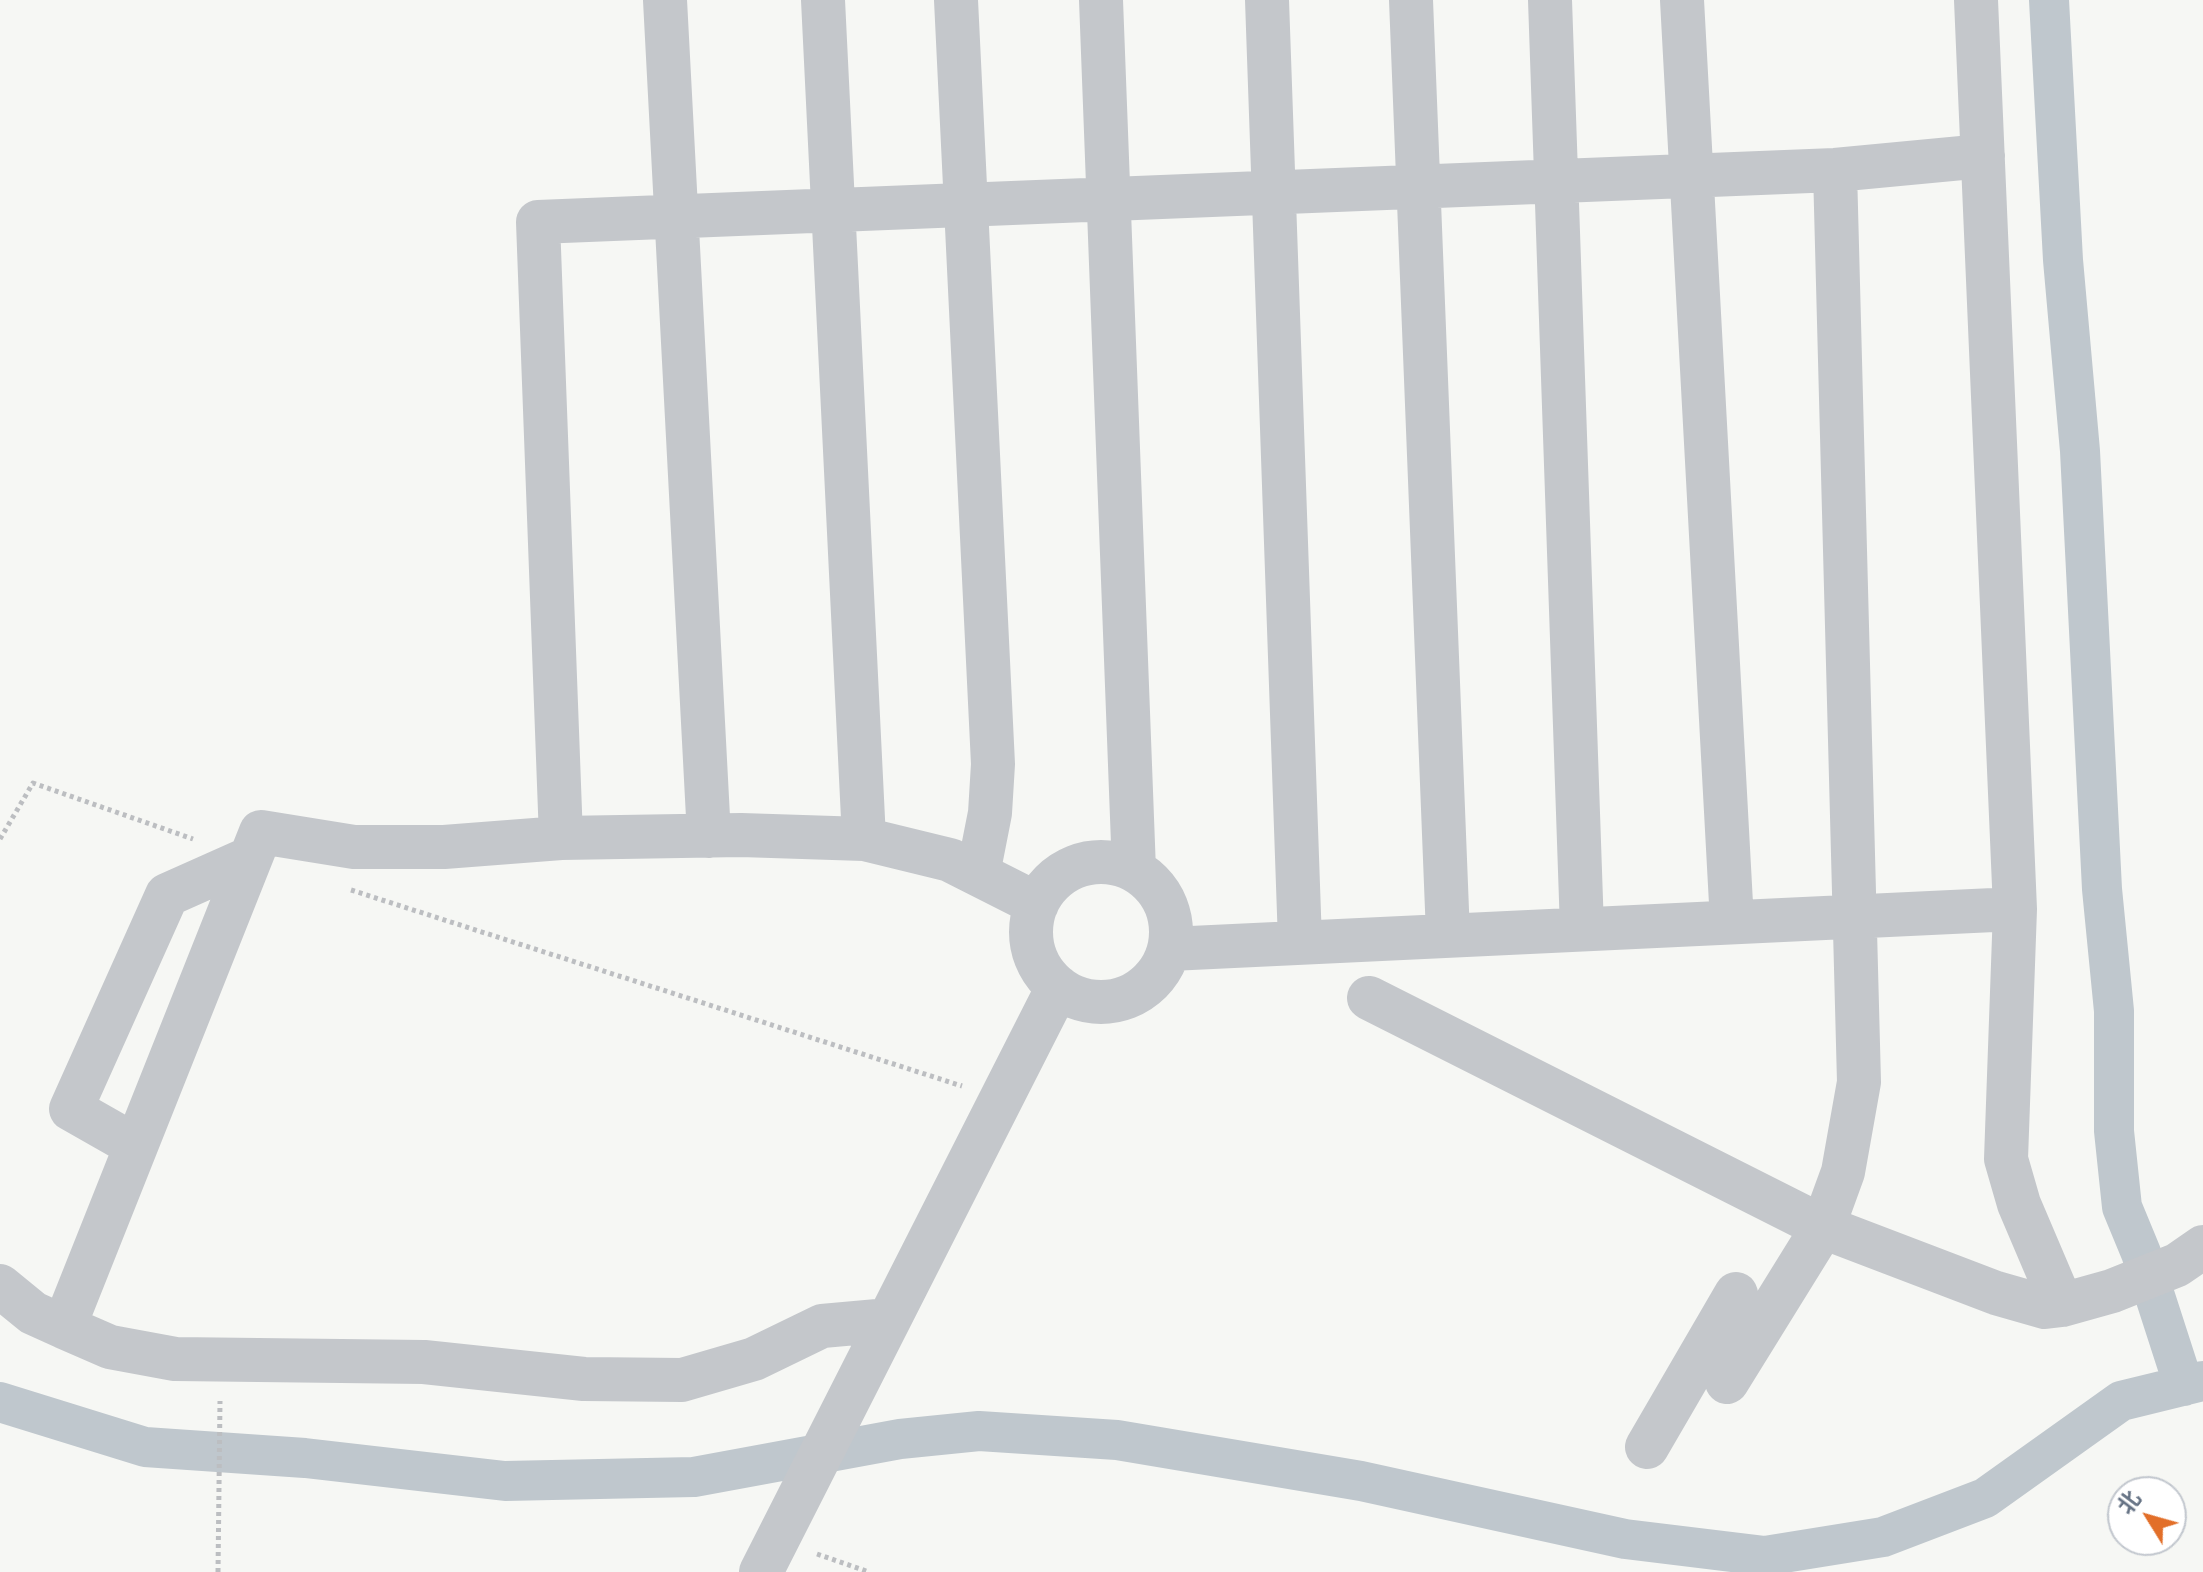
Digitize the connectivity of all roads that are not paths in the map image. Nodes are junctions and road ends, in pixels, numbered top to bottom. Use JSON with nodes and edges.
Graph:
{"nodes":[{"id":1,"x":665,"y":0,"type":"edge"},
{"id":2,"x":823,"y":0,"type":"edge"},
{"id":3,"x":956,"y":0,"type":"edge"},
{"id":4,"x":1101,"y":0,"type":"edge"},
{"id":5,"x":1267,"y":0,"type":"edge"},
{"id":6,"x":1411,"y":0,"type":"edge"},
{"id":7,"x":1550,"y":0,"type":"edge"},
{"id":8,"x":1682,"y":0,"type":"edge"},
{"id":9,"x":1976,"y":0,"type":"edge"},
{"id":10,"x":1983,"y":156,"type":"junction"},
{"id":11,"x":1835,"y":170,"type":"junction"},
{"id":12,"x":1692,"y":176,"type":"junction"},
{"id":13,"x":1556,"y":181,"type":"junction"},
{"id":14,"x":1419,"y":187,"type":"junction"},
{"id":15,"x":1274,"y":192,"type":"junction"},
{"id":16,"x":1109,"y":199,"type":"junction"},
{"id":17,"x":966,"y":205,"type":"junction"},
{"id":18,"x":834,"y":210,"type":"junction"},
{"id":19,"x":676,"y":216,"type":"junction"},
{"id":20,"x":709,"y":836,"type":"junction"},
{"id":21,"x":561,"y":838,"type":"junction"},
{"id":22,"x":864,"y":839,"type":"junction"},
{"id":23,"x":250,"y":858,"type":"junction"},
{"id":24,"x":1134,"y":870,"type":"junction"},
{"id":25,"x":978,"y":874,"type":"junction"},
{"id":26,"x":1037,"y":904,"type":"junction"},
{"id":27,"x":2015,"y":909,"type":"junction"},
{"id":28,"x":1857,"y":916,"type":"junction"},
{"id":29,"x":1732,"y":922,"type":"junction"},
{"id":30,"x":1582,"y":929,"type":"junction"},
{"id":31,"x":1448,"y":935,"type":"junction"},
{"id":32,"x":1300,"y":942,"type":"junction"},
{"id":33,"x":1170,"y":949,"type":"junction"},
{"id":34,"x":1058,"y":987,"type":"junction"},
{"id":35,"x":1369,"y":998,"type":"dead end"},
{"id":36,"x":136,"y":1146,"type":"junction"},
{"id":37,"x":1823,"y":1227,"type":"junction"},
{"id":38,"x":2190,"y":1256,"type":"edge"},
{"id":39,"x":0,"y":1286,"type":"edge"},
{"id":40,"x":1736,"y":1294,"type":"dead end"},
{"id":41,"x":2062,"y":1305,"type":"junction"},
{"id":42,"x":889,"y":1320,"type":"junction"},
{"id":43,"x":64,"y":1327,"type":"junction"},
{"id":44,"x":1725,"y":1362,"type":"junction"},
{"id":45,"x":1647,"y":1447,"type":"dead end"},
{"id":46,"x":776,"y":1545,"type":"edge"}],
"edges":[{"from":1,"to":19,"type":"street"},
{"from":2,"to":18,"type":"street"},
{"from":3,"to":17,"type":"street"},
{"from":4,"to":16,"type":"street"},
{"from":5,"to":15,"type":"street"},
{"from":6,"to":14,"type":"street"},
{"from":7,"to":13,"type":"street"},
{"from":8,"to":12,"type":"street"},
{"from":9,"to":10,"type":"street"},
{"from":10,"to":11,"type":"street"},
{"from":10,"to":27,"type":"street"},
{"from":11,"to":12,"type":"street"},
{"from":11,"to":28,"type":"street"},
{"from":12,"to":13,"type":"street"},
{"from":12,"to":29,"type":"street"},
{"from":13,"to":14,"type":"street"},
{"from":13,"to":30,"type":"street"},
{"from":14,"to":15,"type":"street"},
{"from":14,"to":31,"type":"street"},
{"from":15,"to":16,"type":"street"},
{"from":15,"to":32,"type":"street"},
{"from":16,"to":17,"type":"street"},
{"from":16,"to":24,"type":"street"},
{"from":17,"to":18,"type":"street"},
{"from":17,"to":25,"type":"street"},
{"from":18,"to":19,"type":"street"},
{"from":18,"to":22,"type":"street"},
{"from":19,"to":20,"type":"street"},
{"from":19,"to":21,"type":"street"},
{"from":20,"to":21,"type":"street"},
{"from":20,"to":22,"type":"street"},
{"from":21,"to":23,"type":"street"},
{"from":22,"to":25,"type":"street"},
{"from":23,"to":36,"type":"street"},
{"from":23,"to":36,"type":"street"},
{"from":24,"to":26,"type":"street"},
{"from":24,"to":33,"type":"street"},
{"from":25,"to":26,"type":"street"},
{"from":26,"to":34,"type":"street"},
{"from":27,"to":28,"type":"street"},
{"from":27,"to":41,"type":"street"},
{"from":28,"to":29,"type":"street"},
{"from":28,"to":37,"type":"street"},
{"from":29,"to":30,"type":"street"},
{"from":30,"to":31,"type":"street"},
{"from":31,"to":32,"type":"street"},
{"from":32,"to":33,"type":"street"},
{"from":33,"to":34,"type":"street"},
{"from":34,"to":42,"type":"street"},
{"from":35,"to":37,"type":"street"},
{"from":36,"to":43,"type":"street"},
{"from":37,"to":41,"type":"street"},
{"from":37,"to":44,"type":"street"},
{"from":38,"to":41,"type":"street"},
{"from":39,"to":43,"type":"street"},
{"from":40,"to":44,"type":"street"},
{"from":42,"to":43,"type":"street"},
{"from":42,"to":46,"type":"street"},
{"from":44,"to":45,"type":"street"}]}
